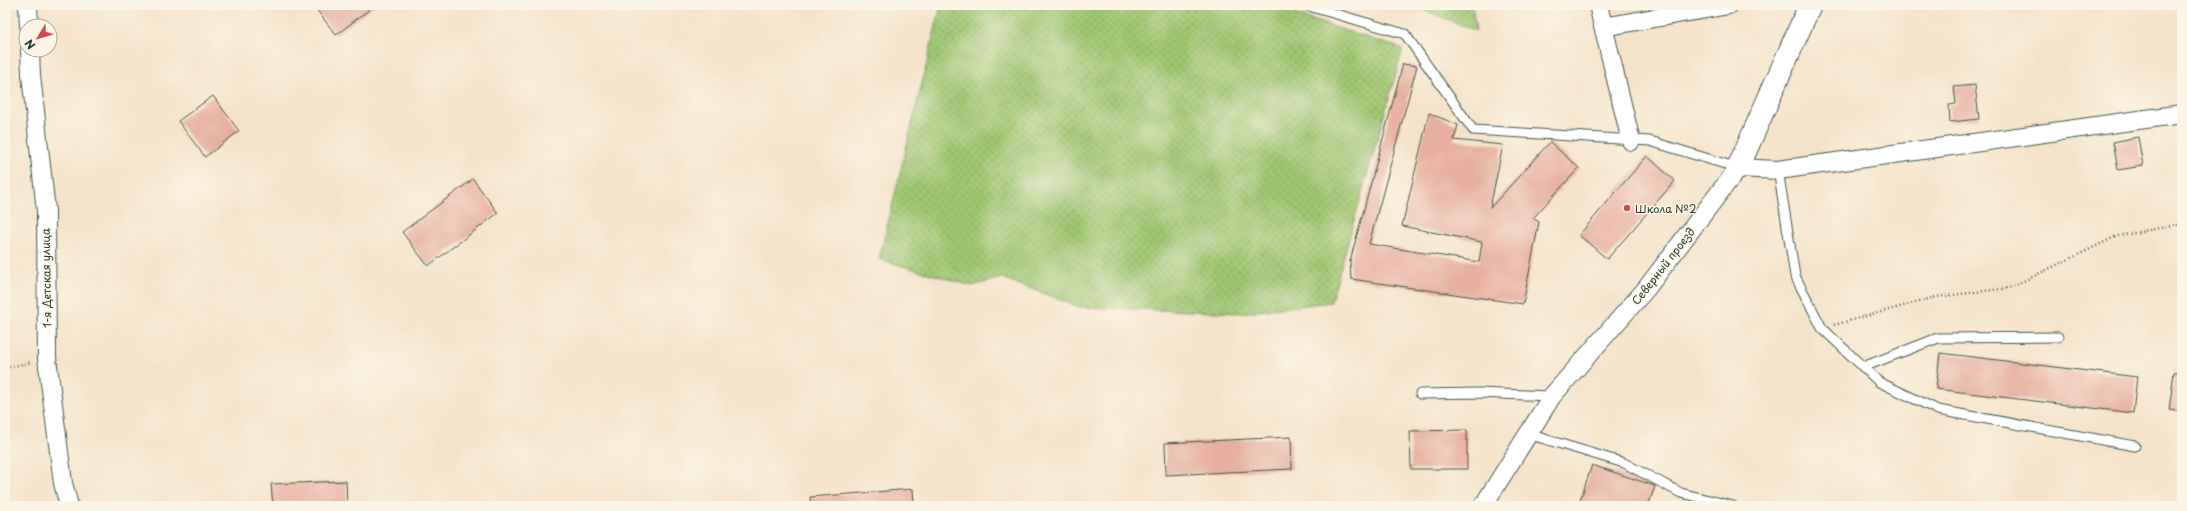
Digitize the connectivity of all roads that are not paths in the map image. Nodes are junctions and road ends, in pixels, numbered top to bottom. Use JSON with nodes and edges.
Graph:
{"nodes":[{"id":1,"x":28,"y":5,"type":"edge"},
{"id":2,"x":1305,"y":5,"type":"edge"},
{"id":3,"x":1598,"y":5,"type":"edge"},
{"id":4,"x":1729,"y":5,"type":"edge"},
{"id":5,"x":1810,"y":5,"type":"edge"},
{"id":6,"x":29,"y":18,"type":"edge"},
{"id":7,"x":1603,"y":27,"type":"junction"},
{"id":8,"x":30,"y":58,"type":"edge"},
{"id":9,"x":2182,"y":114,"type":"edge"},
{"id":10,"x":1631,"y":141,"type":"junction"},
{"id":11,"x":1738,"y":168,"type":"junction"},
{"id":12,"x":1778,"y":170,"type":"junction"},
{"id":13,"x":2058,"y":337,"type":"dead end"},
{"id":14,"x":1863,"y":367,"type":"junction"},
{"id":15,"x":1420,"y":394,"type":"dead end"},
{"id":16,"x":1552,"y":396,"type":"junction"},
{"id":17,"x":1528,"y":434,"type":"junction"},
{"id":18,"x":2135,"y":446,"type":"dead end"},
{"id":19,"x":69,"y":506,"type":"edge"},
{"id":20,"x":1483,"y":506,"type":"edge"},
{"id":21,"x":1733,"y":506,"type":"edge"}],
"edges":[{"from":1,"to":6,"type":"street"},
{"from":2,"to":10,"type":"lane"},
{"from":3,"to":7,"type":"street"},
{"from":4,"to":7,"type":"street"},
{"from":5,"to":11,"type":"street","name":"Северный проезд"},
{"from":7,"to":10,"type":"street"},
{"from":8,"to":19,"type":"street","name":"1-я Детская улица"},
{"from":9,"to":12,"type":"street"},
{"from":10,"to":11,"type":"lane"},
{"from":11,"to":12,"type":"street"},
{"from":11,"to":16,"type":"street","name":"Северный проезд"},
{"from":12,"to":14,"type":"lane"},
{"from":13,"to":14,"type":"lane"},
{"from":14,"to":18,"type":"lane"},
{"from":15,"to":16,"type":"lane"},
{"from":16,"to":17,"type":"street","name":"Северный проезд"},
{"from":17,"to":20,"type":"street","name":"Северный проезд"},
{"from":17,"to":21,"type":"lane"}]}
